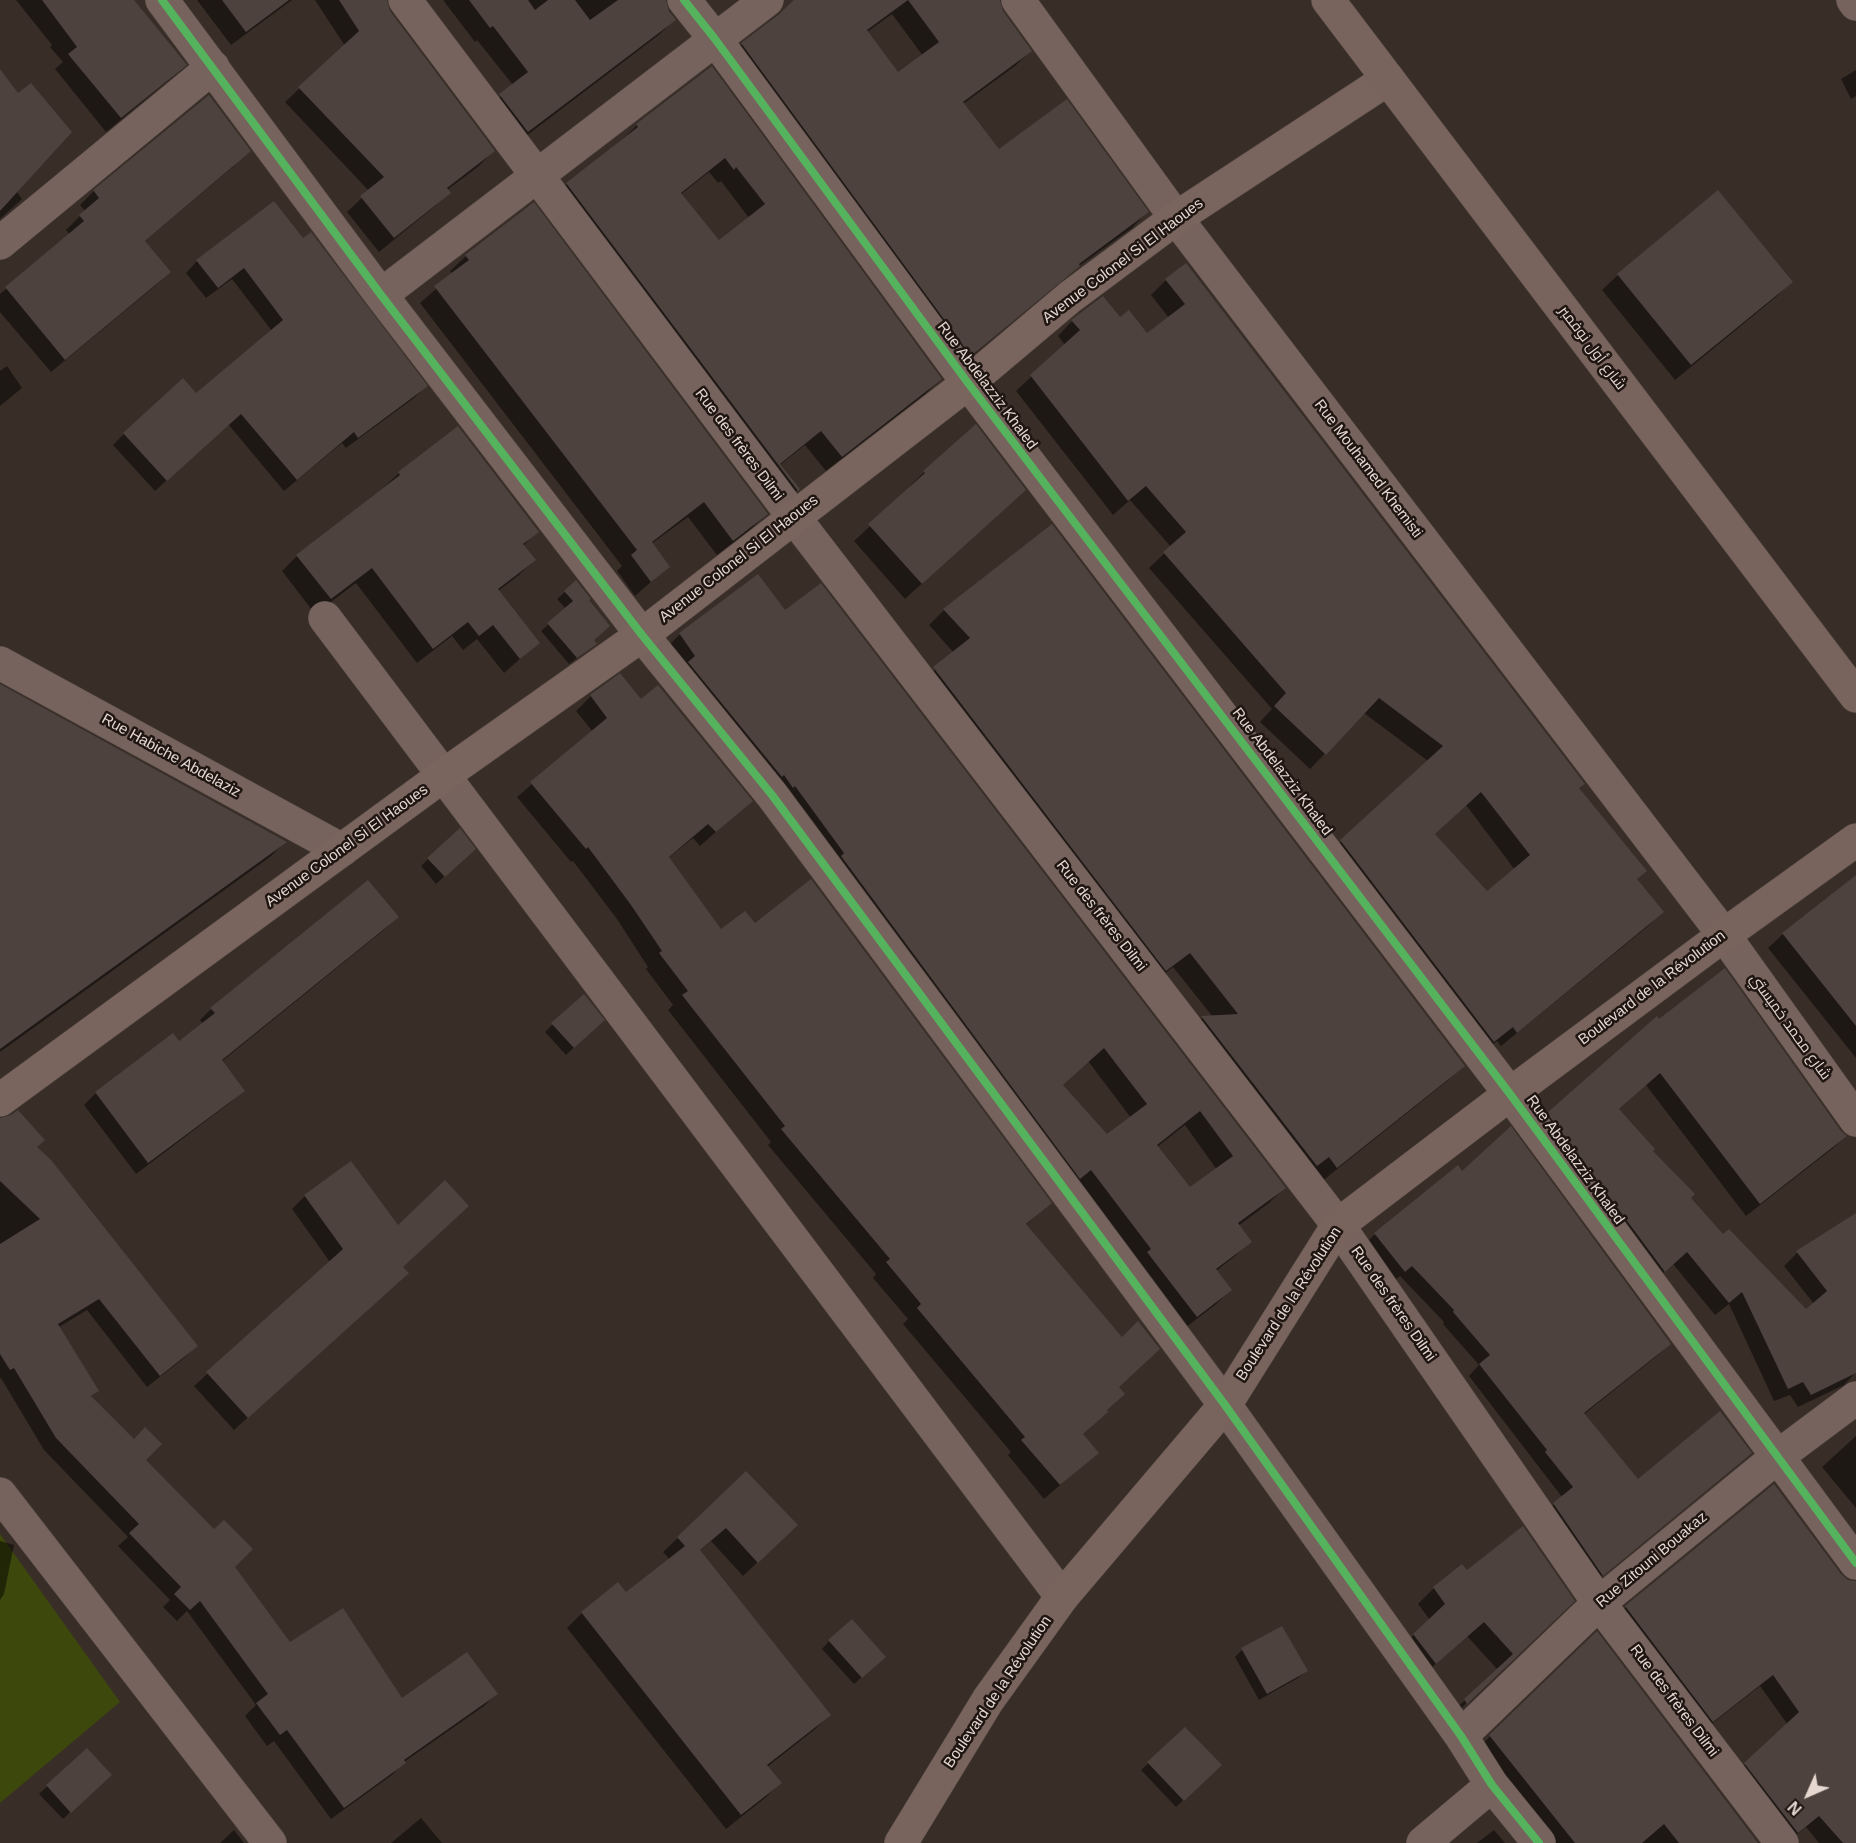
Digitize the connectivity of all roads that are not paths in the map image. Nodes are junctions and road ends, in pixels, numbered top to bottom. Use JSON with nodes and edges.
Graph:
{"nodes":[{"id":1,"x":162,"y":0,"type":"edge"},
{"id":2,"x":405,"y":0,"type":"edge"},
{"id":3,"x":684,"y":0,"type":"edge"},
{"id":4,"x":767,"y":0,"type":"edge"},
{"id":5,"x":1018,"y":0,"type":"edge"},
{"id":6,"x":1328,"y":0,"type":"edge"},
{"id":7,"x":1853,"y":0,"type":"edge"},
{"id":8,"x":1856,"y":4,"type":"edge"},
{"id":9,"x":715,"y":39,"type":"junction"},
{"id":10,"x":213,"y":67,"type":"junction"},
{"id":11,"x":1388,"y":79,"type":"junction"},
{"id":12,"x":536,"y":175,"type":"junction"},
{"id":13,"x":1176,"y":218,"type":"junction"},
{"id":14,"x":0,"y":243,"type":"edge"},
{"id":15,"x":381,"y":296,"type":"junction"},
{"id":16,"x":968,"y":383,"type":"junction"},
{"id":17,"x":793,"y":516,"type":"junction"},
{"id":18,"x":325,"y":618,"type":"dead end"},
{"id":19,"x":642,"y":635,"type":"junction"},
{"id":20,"x":0,"y":663,"type":"edge"},
{"id":21,"x":1856,"y":696,"type":"edge"},
{"id":22,"x":444,"y":775,"type":"junction"},
{"id":23,"x":1856,"y":840,"type":"edge"},
{"id":24,"x":342,"y":850,"type":"junction"},
{"id":25,"x":1724,"y":934,"type":"junction"},
{"id":26,"x":1510,"y":1094,"type":"junction"},
{"id":27,"x":0,"y":1100,"type":"edge"},
{"id":28,"x":1856,"y":1120,"type":"edge"},
{"id":29,"x":1338,"y":1225,"type":"junction"},
{"id":30,"x":1856,"y":1398,"type":"edge"},
{"id":31,"x":1225,"y":1405,"type":"junction"},
{"id":32,"x":1777,"y":1457,"type":"junction"},
{"id":33,"x":0,"y":1494,"type":"edge"},
{"id":34,"x":1856,"y":1563,"type":"edge"},
{"id":35,"x":1062,"y":1597,"type":"junction"},
{"id":36,"x":1599,"y":1603,"type":"junction"},
{"id":37,"x":1461,"y":1736,"type":"junction"},
{"id":38,"x":1492,"y":1785,"type":"junction"},
{"id":39,"x":270,"y":1843,"type":"edge"},
{"id":40,"x":901,"y":1843,"type":"edge"},
{"id":41,"x":1423,"y":1843,"type":"edge"},
{"id":42,"x":1539,"y":1843,"type":"edge"},
{"id":43,"x":1782,"y":1843,"type":"edge"}],
"edges":[{"from":1,"to":10,"type":"street"},
{"from":2,"to":12,"type":"street","name":"Rue des frères Dilmi"},
{"from":3,"to":9,"type":"street","name":"Rue Abdelazziz Khaled"},
{"from":4,"to":9,"type":"street"},
{"from":5,"to":13,"type":"street","name":"Rue Mouhamed Khemisti"},
{"from":6,"to":11,"type":"main road","name":"شارع أول نوفمبر"},
{"from":7,"to":8,"type":"street"},
{"from":9,"to":12,"type":"street"},
{"from":9,"to":16,"type":"street","name":"Rue Abdelazziz Khaled"},
{"from":10,"to":14,"type":"street"},
{"from":10,"to":15,"type":"street"},
{"from":11,"to":13,"type":"main road","name":"Avenue Colonel Si El Haoues"},
{"from":11,"to":21,"type":"main road","name":"شارع أول نوفمبر"},
{"from":12,"to":15,"type":"street"},
{"from":12,"to":17,"type":"street","name":"Rue des frères Dilmi"},
{"from":13,"to":16,"type":"main road","name":"Avenue Colonel Si El Haoues"},
{"from":13,"to":25,"type":"street","name":"Rue Mouhamed Khemisti"},
{"from":15,"to":19,"type":"street"},
{"from":16,"to":17,"type":"main road","name":"Avenue Colonel Si El Haoues"},
{"from":16,"to":26,"type":"street","name":"Rue Abdelazziz Khaled"},
{"from":17,"to":19,"type":"main road","name":"Avenue Colonel Si El Haoues"},
{"from":17,"to":29,"type":"street","name":"Rue des frères Dilmi"},
{"from":18,"to":22,"type":"street"},
{"from":19,"to":22,"type":"main road","name":"Avenue Colonel Si El Haoues"},
{"from":19,"to":31,"type":"street"},
{"from":20,"to":24,"type":"street","name":"Rue Habiche Abdelaziz"},
{"from":22,"to":24,"type":"main road","name":"Avenue Colonel Si El Haoues"},
{"from":22,"to":35,"type":"street"},
{"from":23,"to":25,"type":"main road","name":"Boulevard de la Révolution"},
{"from":24,"to":27,"type":"main road","name":"Avenue Colonel Si El Haoues"},
{"from":25,"to":26,"type":"main road","name":"Boulevard de la Révolution"},
{"from":25,"to":28,"type":"street","name":"شارع محمد خميستي"},
{"from":26,"to":29,"type":"main road","name":"Boulevard de la Révolution"},
{"from":26,"to":32,"type":"street","name":"Rue Abdelazziz Khaled"},
{"from":29,"to":31,"type":"main road","name":"Boulevard de la Révolution"},
{"from":29,"to":36,"type":"street","name":"Rue des frères Dilmi"},
{"from":30,"to":32,"type":"street","name":"Rue Zitouni Bouakaz"},
{"from":31,"to":35,"type":"main road","name":"Boulevard de la Révolution"},
{"from":31,"to":37,"type":"street"},
{"from":32,"to":34,"type":"street","name":"Rue Abdelazziz Khaled"},
{"from":32,"to":36,"type":"street","name":"Rue Zitouni Bouakaz"},
{"from":33,"to":39,"type":"street"},
{"from":35,"to":40,"type":"main road","name":"Boulevard de la Révolution"},
{"from":36,"to":37,"type":"street","name":"Rue Zitouni Bouakaz"},
{"from":36,"to":43,"type":"street","name":"Rue des frères Dilmi"},
{"from":37,"to":38,"type":"street"},
{"from":38,"to":41,"type":"street"},
{"from":38,"to":42,"type":"street"}]}
